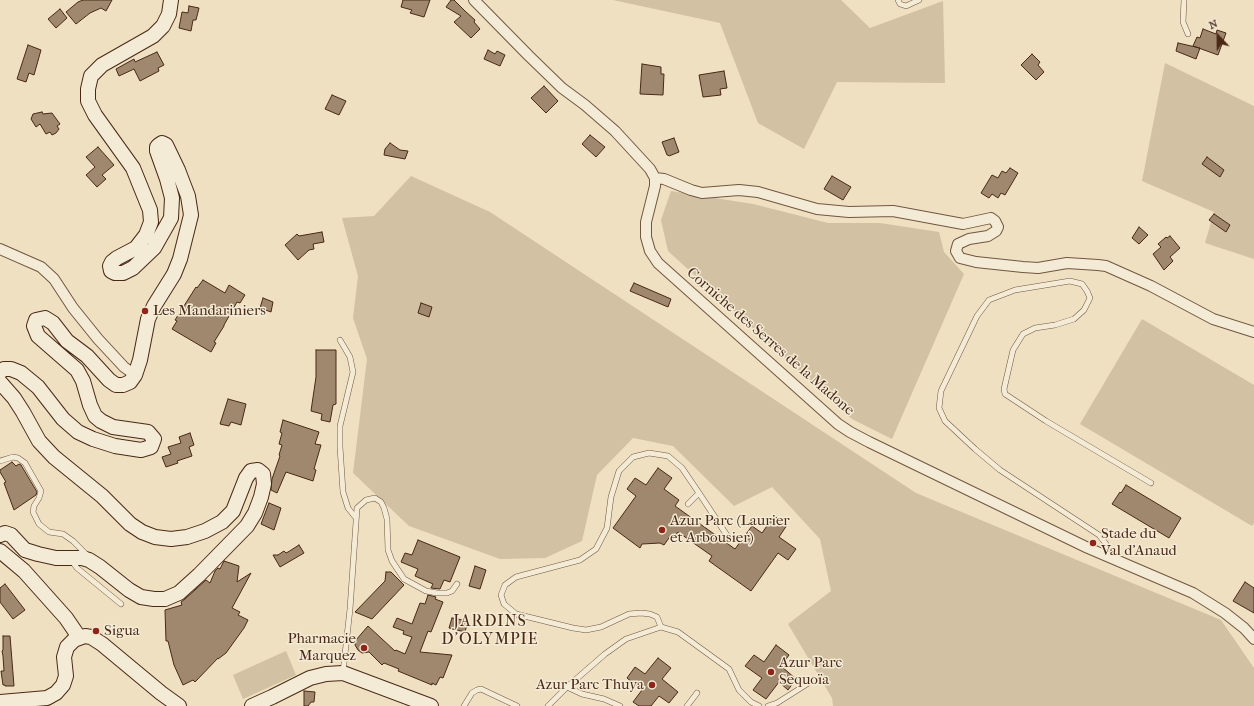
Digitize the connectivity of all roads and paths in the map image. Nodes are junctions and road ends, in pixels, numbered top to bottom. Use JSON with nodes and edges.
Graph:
{"nodes":[{"id":1,"x":171,"y":0,"type":"edge"},
{"id":2,"x":474,"y":0,"type":"edge"},
{"id":3,"x":898,"y":0,"type":"edge"},
{"id":4,"x":918,"y":0,"type":"edge"},
{"id":5,"x":1184,"y":0,"type":"edge"},
{"id":6,"x":1188,"y":34,"type":"dead end"},
{"id":7,"x":655,"y":178,"type":"junction"},
{"id":8,"x":0,"y":249,"type":"edge"},
{"id":9,"x":1254,"y":332,"type":"edge"},
{"id":10,"x":340,"y":340,"type":"dead end"},
{"id":11,"x":0,"y":372,"type":"edge"},
{"id":12,"x":135,"y":375,"type":"junction"},
{"id":13,"x":0,"y":382,"type":"edge"},
{"id":14,"x":0,"y":461,"type":"edge"},
{"id":15,"x":1151,"y":483,"type":"dead end"},
{"id":16,"x":699,"y":493,"type":"junction"},
{"id":17,"x":688,"y":504,"type":"dead end"},
{"id":18,"x":356,"y":518,"type":"junction"},
{"id":19,"x":0,"y":535,"type":"edge"},
{"id":20,"x":728,"y":536,"type":"dead end"},
{"id":21,"x":0,"y":551,"type":"edge"},
{"id":22,"x":1106,"y":555,"type":"junction"},
{"id":23,"x":74,"y":558,"type":"junction"},
{"id":24,"x":89,"y":560,"type":"junction"},
{"id":25,"x":456,"y":584,"type":"dead end"},
{"id":26,"x":121,"y":604,"type":"dead end"},
{"id":27,"x":661,"y":627,"type":"junction"},
{"id":28,"x":79,"y":637,"type":"junction"},
{"id":29,"x":1254,"y":639,"type":"edge"},
{"id":30,"x":343,"y":673,"type":"junction"},
{"id":31,"x":807,"y":684,"type":"dead end"},
{"id":32,"x":567,"y":687,"type":"junction"},
{"id":33,"x":697,"y":693,"type":"dead end"},
{"id":34,"x":0,"y":702,"type":"edge"},
{"id":35,"x":179,"y":706,"type":"edge"},
{"id":36,"x":252,"y":706,"type":"edge"},
{"id":37,"x":431,"y":706,"type":"edge"},
{"id":38,"x":464,"y":706,"type":"edge"},
{"id":39,"x":517,"y":706,"type":"edge"},
{"id":40,"x":548,"y":706,"type":"edge"},
{"id":41,"x":620,"y":706,"type":"edge"},
{"id":42,"x":687,"y":706,"type":"edge"},
{"id":43,"x":759,"y":706,"type":"edge"},
{"id":44,"x":768,"y":706,"type":"edge"}],
"edges":[{"from":1,"to":12,"type":"street"},
{"from":2,"to":7,"type":"street"},
{"from":3,"to":4,"type":"lane"},
{"from":5,"to":6,"type":"lane"},
{"from":7,"to":9,"type":"street"},
{"from":7,"to":22,"type":"street","name":"Corniche des Serres de la Madone"},
{"from":8,"to":12,"type":"street"},
{"from":10,"to":18,"type":"lane"},
{"from":11,"to":12,"type":"street"},
{"from":13,"to":24,"type":"street"},
{"from":14,"to":24,"type":"lane"},
{"from":15,"to":22,"type":"lane"},
{"from":16,"to":17,"type":"lane"},
{"from":16,"to":20,"type":"lane"},
{"from":16,"to":27,"type":"lane"},
{"from":18,"to":25,"type":"lane"},
{"from":18,"to":30,"type":"lane"},
{"from":19,"to":23,"type":"street"},
{"from":21,"to":28,"type":"street"},
{"from":22,"to":29,"type":"street","name":"Corniche des Serres de la Madone"},
{"from":23,"to":24,"type":"street"},
{"from":23,"to":26,"type":"lane"},
{"from":27,"to":32,"type":"lane"},
{"from":27,"to":43,"type":"lane"},
{"from":28,"to":34,"type":"street"},
{"from":28,"to":35,"type":"street"},
{"from":30,"to":36,"type":"street"},
{"from":30,"to":37,"type":"street"},
{"from":31,"to":44,"type":"lane"},
{"from":32,"to":40,"type":"lane"},
{"from":32,"to":41,"type":"lane"},
{"from":33,"to":42,"type":"lane"},
{"from":38,"to":39,"type":"lane"}]}
